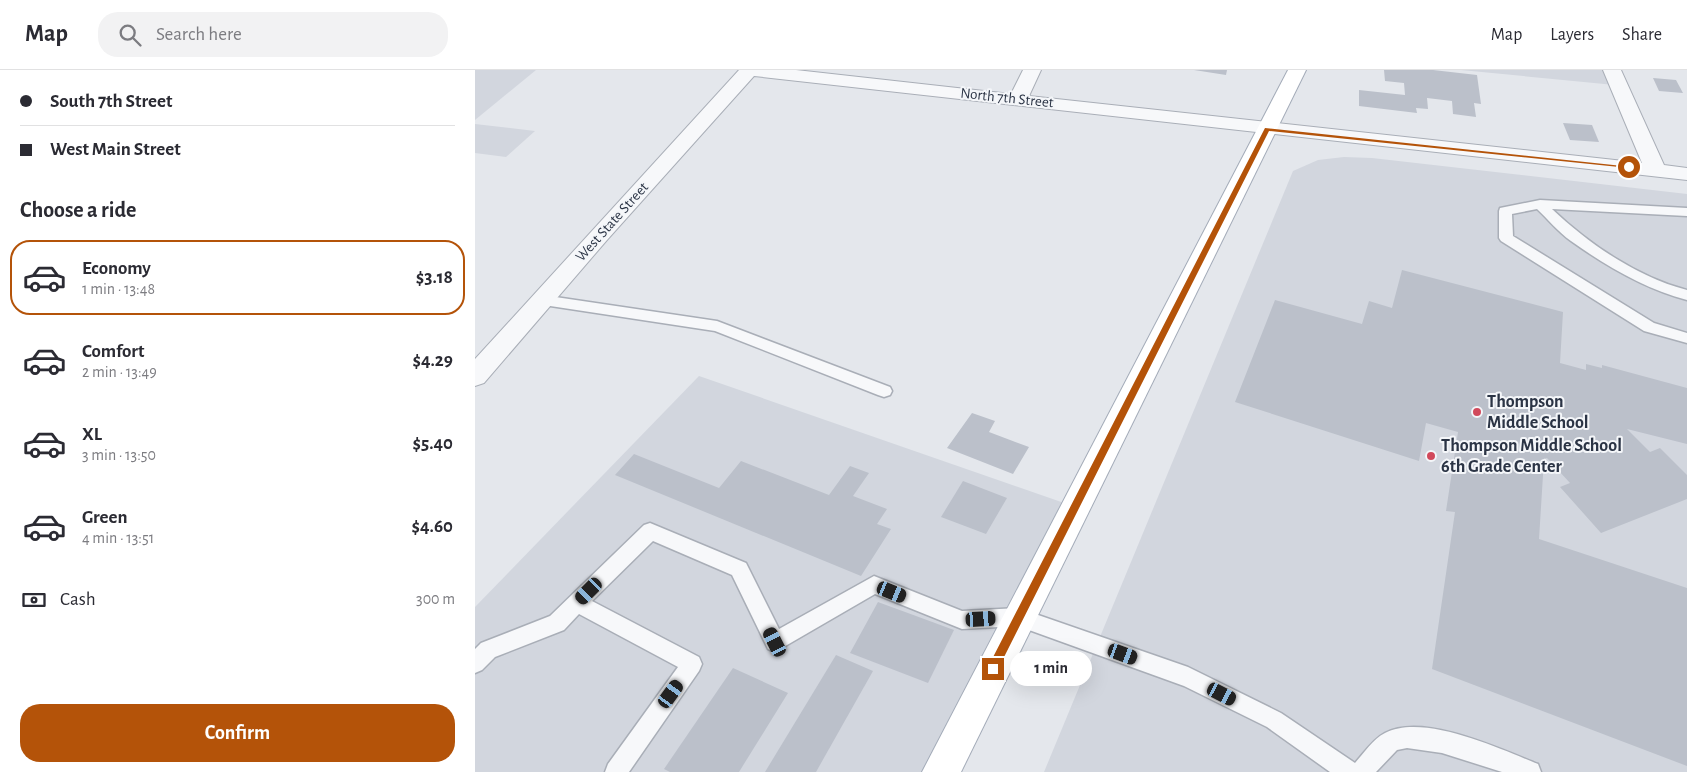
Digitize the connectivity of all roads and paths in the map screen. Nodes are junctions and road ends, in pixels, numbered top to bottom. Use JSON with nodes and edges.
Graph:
{"nodes":[{"id":1,"x":749,"y":70,"type":"edge"},
{"id":2,"x":1032,"y":70,"type":"edge"},
{"id":3,"x":1297,"y":70,"type":"edge"},
{"id":4,"x":1612,"y":70,"type":"edge"},
{"id":5,"x":1018,"y":99,"type":"junction"},
{"id":6,"x":1267,"y":129,"type":"junction"},
{"id":7,"x":1656,"y":171,"type":"junction"},
{"id":8,"x":1687,"y":174,"type":"edge"},
{"id":9,"x":1540,"y":204,"type":"junction"},
{"id":10,"x":1687,"y":212,"type":"edge"},
{"id":11,"x":1687,"y":295,"type":"edge"},
{"id":12,"x":542,"y":300,"type":"junction"},
{"id":13,"x":1687,"y":338,"type":"edge"},
{"id":14,"x":475,"y":376,"type":"edge"},
{"id":15,"x":884,"y":391,"type":"dead end"},
{"id":16,"x":577,"y":603,"type":"junction"},
{"id":17,"x":1018,"y":617,"type":"junction"},
{"id":18,"x":475,"y":663,"type":"edge"},
{"id":19,"x":616,"y":772,"type":"edge"},
{"id":20,"x":941,"y":772,"type":"edge"},
{"id":21,"x":1349,"y":772,"type":"edge"},
{"id":22,"x":1362,"y":772,"type":"edge"},
{"id":23,"x":1530,"y":772,"type":"edge"}],
"edges":[{"from":1,"to":5,"type":"street","name":"North 7th Street"},
{"from":1,"to":12,"type":"street","name":"West State Street"},
{"from":2,"to":5,"type":"street"},
{"from":3,"to":6,"type":"main road"},
{"from":4,"to":7,"type":"street"},
{"from":5,"to":6,"type":"street","name":"North 7th Street"},
{"from":6,"to":7,"type":"street","name":"North 7th Street"},
{"from":6,"to":17,"type":"main road"},
{"from":7,"to":8,"type":"street","name":"North 7th Street"},
{"from":9,"to":10,"type":"lane"},
{"from":9,"to":11,"type":"lane"},
{"from":9,"to":13,"type":"lane"},
{"from":12,"to":14,"type":"street","name":"West State Street"},
{"from":12,"to":15,"type":"lane"},
{"from":16,"to":17,"type":"lane"},
{"from":16,"to":18,"type":"lane"},
{"from":16,"to":19,"type":"lane"},
{"from":17,"to":20,"type":"main road"},
{"from":17,"to":21,"type":"lane"},
{"from":22,"to":23,"type":"lane"}]}
